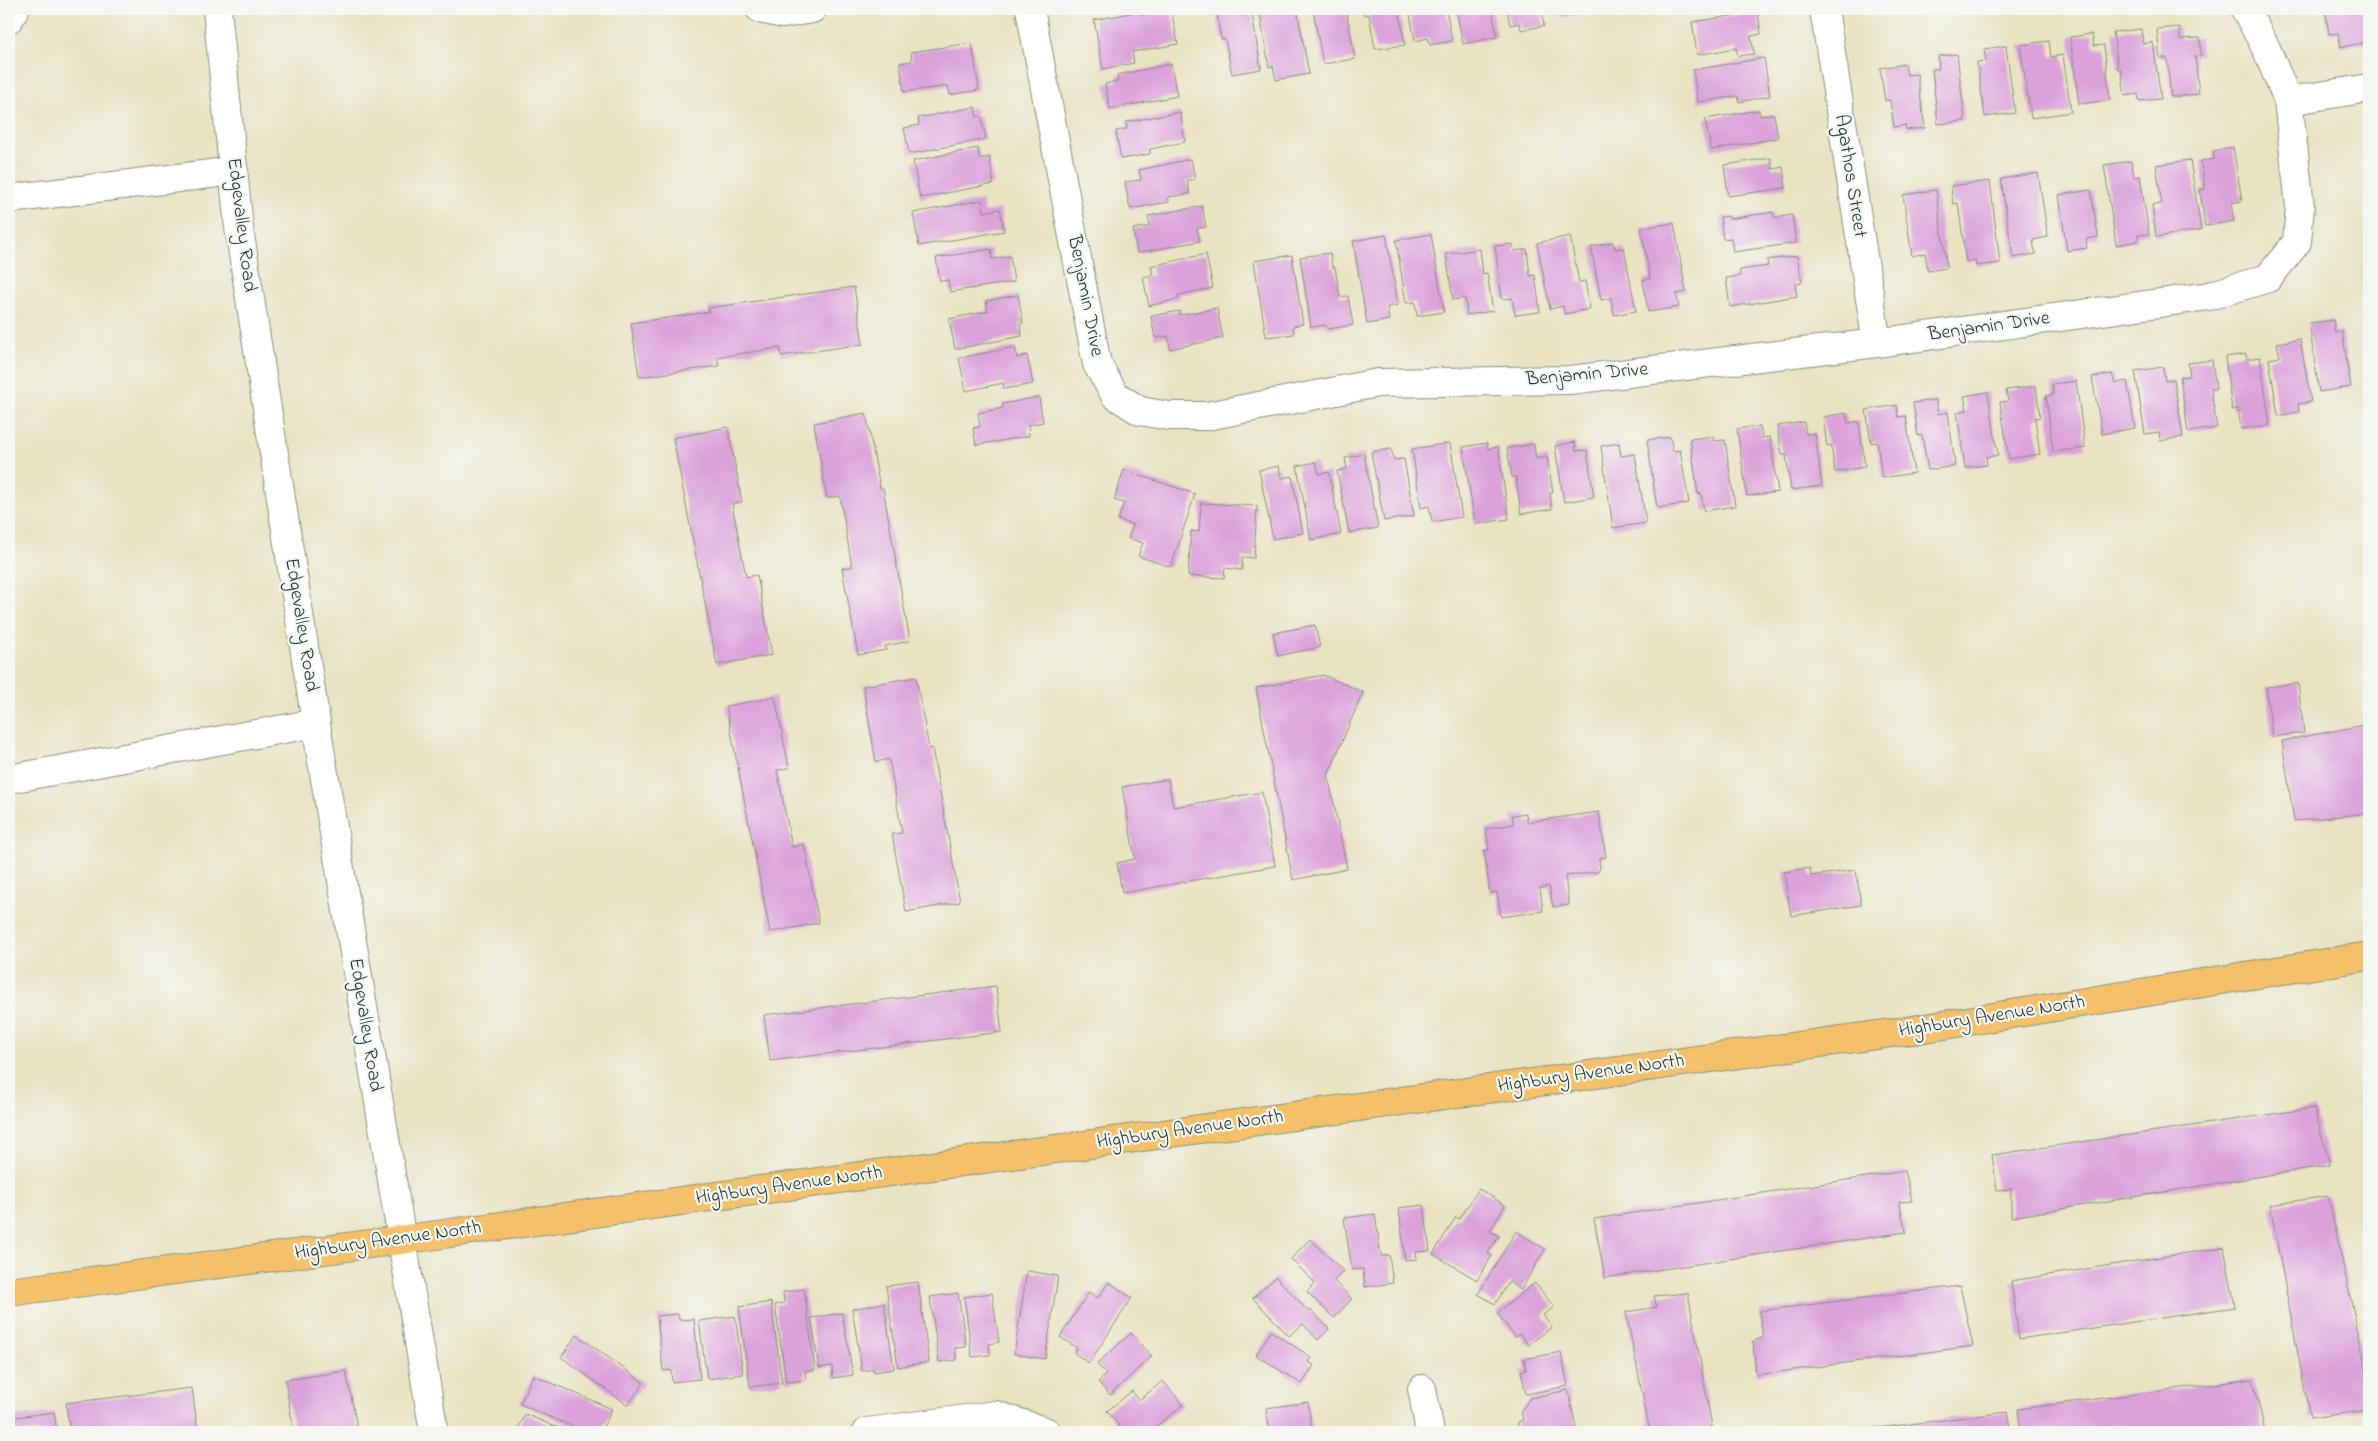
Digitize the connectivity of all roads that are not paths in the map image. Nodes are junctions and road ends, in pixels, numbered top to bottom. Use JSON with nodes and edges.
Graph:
{"nodes":[{"id":1,"x":15,"y":9,"type":"edge"},
{"id":2,"x":217,"y":9,"type":"edge"},
{"id":3,"x":760,"y":9,"type":"edge"},
{"id":4,"x":812,"y":9,"type":"edge"},
{"id":5,"x":1030,"y":9,"type":"edge"},
{"id":6,"x":1824,"y":9,"type":"edge"},
{"id":7,"x":2245,"y":9,"type":"edge"},
{"id":8,"x":9,"y":20,"type":"edge"},
{"id":9,"x":2369,"y":88,"type":"edge"},
{"id":10,"x":2288,"y":100,"type":"junction"},
{"id":11,"x":234,"y":172,"type":"junction"},
{"id":12,"x":9,"y":199,"type":"edge"},
{"id":13,"x":1877,"y":343,"type":"junction"},
{"id":14,"x":316,"y":722,"type":"junction"},
{"id":15,"x":9,"y":779,"type":"edge"},
{"id":16,"x":2369,"y":956,"type":"edge"},
{"id":17,"x":400,"y":1240,"type":"junction"},
{"id":18,"x":9,"y":1292,"type":"edge"},
{"id":19,"x":1422,"y":1389,"type":"dead end"},
{"id":20,"x":434,"y":1432,"type":"edge"},
{"id":21,"x":867,"y":1432,"type":"edge"},
{"id":22,"x":1047,"y":1432,"type":"edge"},
{"id":23,"x":1430,"y":1432,"type":"edge"}],
"edges":[{"from":1,"to":8,"type":"street"},
{"from":2,"to":11,"type":"street","name":"Edgevalley Road"},
{"from":3,"to":4,"type":"street"},
{"from":5,"to":13,"type":"street","name":"Benjamin Drive"},
{"from":6,"to":13,"type":"street","name":"Agathos Street"},
{"from":7,"to":10,"type":"street","name":"Benjamin Drive"},
{"from":9,"to":10,"type":"street"},
{"from":10,"to":13,"type":"street","name":"Benjamin Drive"},
{"from":11,"to":12,"type":"street"},
{"from":11,"to":14,"type":"street","name":"Edgevalley Road"},
{"from":14,"to":15,"type":"street"},
{"from":14,"to":17,"type":"street","name":"Edgevalley Road"},
{"from":16,"to":17,"type":"main road","name":"Highbury Avenue North"},
{"from":17,"to":18,"type":"main road","name":"Highbury Avenue North"},
{"from":17,"to":20,"type":"street","name":"Edgevalley Road"},
{"from":19,"to":23,"type":"street"},
{"from":21,"to":22,"type":"street"}]}
